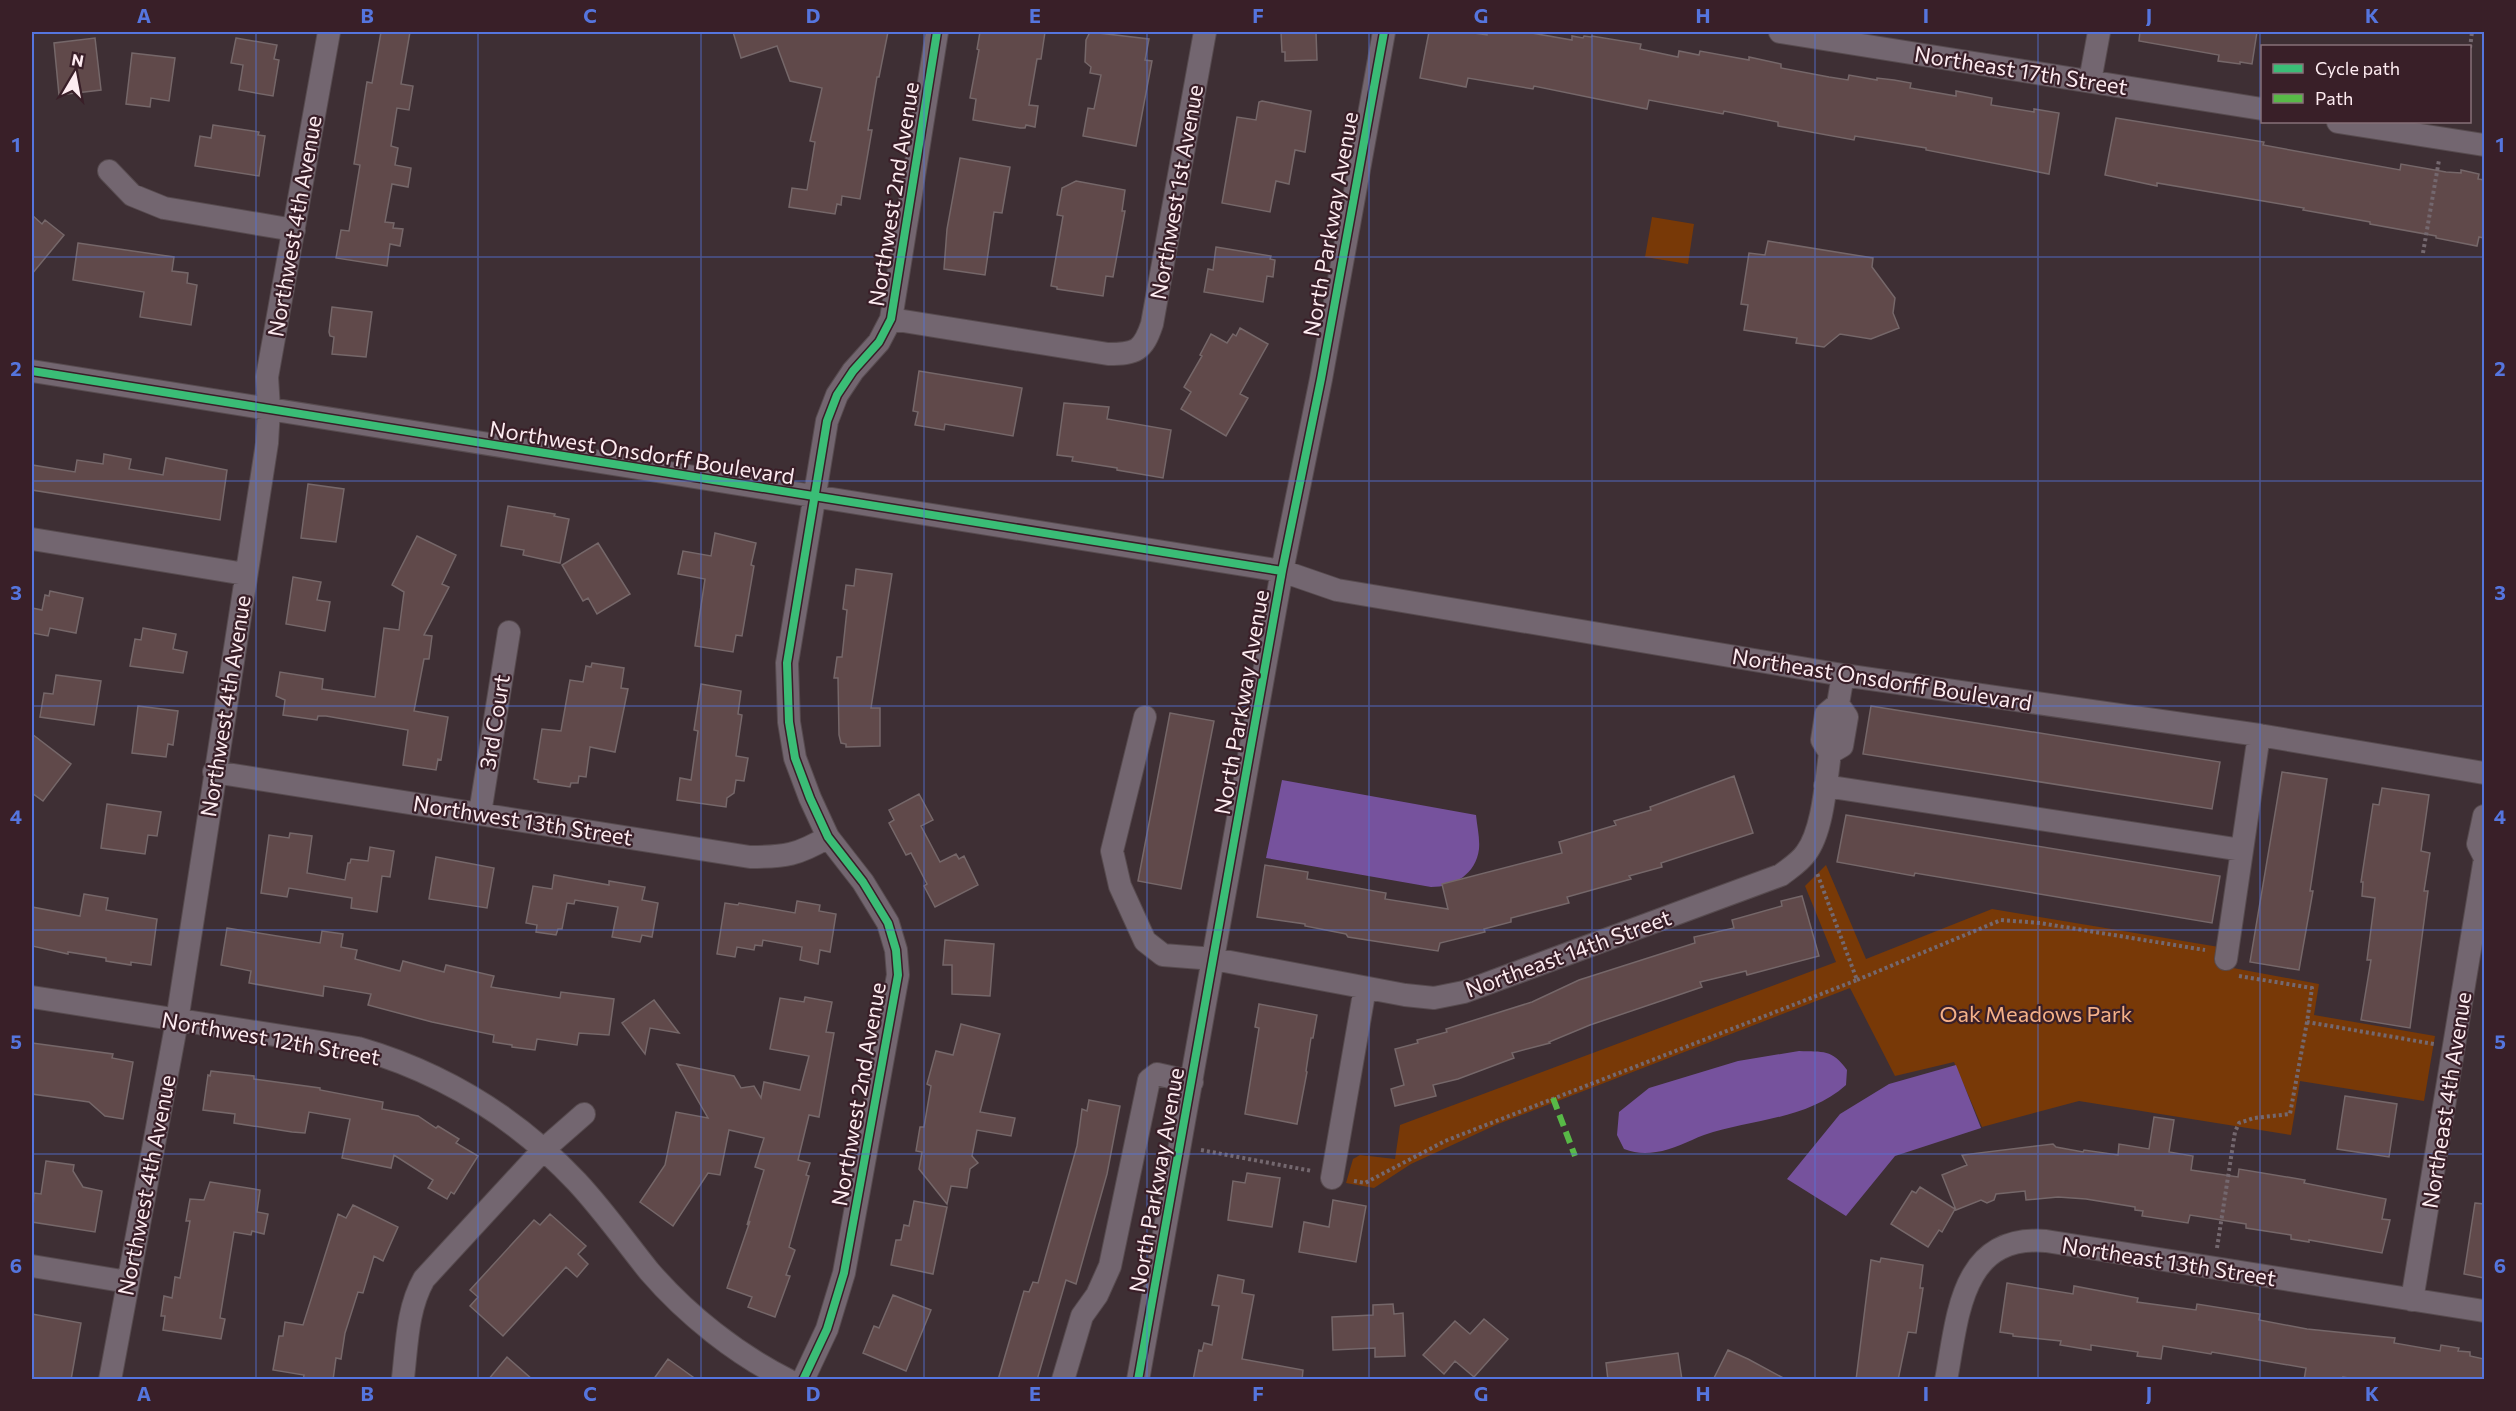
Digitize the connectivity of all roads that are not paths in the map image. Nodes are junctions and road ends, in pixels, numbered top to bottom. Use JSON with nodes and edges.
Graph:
{"nodes":[{"id":1,"x":329,"y":32,"type":"edge"},
{"id":2,"x":938,"y":32,"type":"edge"},
{"id":3,"x":1205,"y":32,"type":"edge"},
{"id":4,"x":1384,"y":32,"type":"edge"},
{"id":5,"x":1780,"y":32,"type":"edge"},
{"id":6,"x":2099,"y":32,"type":"edge"},
{"id":7,"x":2090,"y":81,"type":"junction"},
{"id":8,"x":2261,"y":109,"type":"edge"},
{"id":9,"x":2344,"y":123,"type":"edge"},
{"id":10,"x":2484,"y":145,"type":"edge"},
{"id":11,"x":109,"y":171,"type":"dead end"},
{"id":12,"x":294,"y":230,"type":"junction"},
{"id":13,"x":891,"y":319,"type":"junction"},
{"id":14,"x":32,"y":371,"type":"edge"},
{"id":15,"x":269,"y":409,"type":"junction"},
{"id":16,"x":814,"y":498,"type":"junction"},
{"id":17,"x":32,"y":539,"type":"edge"},
{"id":18,"x":1282,"y":571,"type":"junction"},
{"id":19,"x":245,"y":574,"type":"junction"},
{"id":20,"x":509,"y":632,"type":"dead end"},
{"id":21,"x":1843,"y":675,"type":"junction"},
{"id":22,"x":1145,"y":717,"type":"dead end"},
{"id":23,"x":2259,"y":735,"type":"junction"},
{"id":24,"x":214,"y":772,"type":"junction"},
{"id":25,"x":2484,"y":773,"type":"edge"},
{"id":26,"x":1825,"y":786,"type":"junction"},
{"id":27,"x":480,"y":813,"type":"junction"},
{"id":28,"x":2484,"y":816,"type":"edge"},
{"id":29,"x":828,"y":837,"type":"junction"},
{"id":30,"x":2242,"y":850,"type":"junction"},
{"id":31,"x":2484,"y":856,"type":"edge"},
{"id":32,"x":2484,"y":864,"type":"edge"},
{"id":33,"x":1214,"y":959,"type":"junction"},
{"id":34,"x":2223,"y":962,"type":"road end"},
{"id":35,"x":1365,"y":988,"type":"junction"},
{"id":36,"x":32,"y":998,"type":"edge"},
{"id":37,"x":177,"y":1021,"type":"junction"},
{"id":38,"x":1192,"y":1082,"type":"junction"},
{"id":39,"x":584,"y":1114,"type":"dead end"},
{"id":40,"x":543,"y":1149,"type":"junction"},
{"id":41,"x":1332,"y":1178,"type":"road end"},
{"id":42,"x":32,"y":1266,"type":"edge"},
{"id":43,"x":128,"y":1282,"type":"junction"},
{"id":44,"x":2412,"y":1299,"type":"junction"},
{"id":45,"x":2484,"y":1311,"type":"edge"},
{"id":46,"x":403,"y":1378,"type":"edge"},
{"id":47,"x":110,"y":1380,"type":"edge"},
{"id":48,"x":789,"y":1380,"type":"edge"},
{"id":49,"x":803,"y":1380,"type":"edge"},
{"id":50,"x":1063,"y":1380,"type":"edge"},
{"id":51,"x":1138,"y":1380,"type":"edge"},
{"id":52,"x":1946,"y":1380,"type":"edge"}],
"edges":[{"from":1,"to":12,"type":"street","name":"Northwest 4th Avenue"},
{"from":2,"to":13,"type":"street","name":"Northwest 2nd Avenue"},
{"from":3,"to":13,"type":"street","name":"Northwest 1st Avenue"},
{"from":4,"to":18,"type":"street","name":"North Parkway Avenue"},
{"from":5,"to":7,"type":"street","name":"Northeast 17th Street"},
{"from":6,"to":7,"type":"street"},
{"from":7,"to":8,"type":"street","name":"Northeast 17th Street"},
{"from":9,"to":10,"type":"street"},
{"from":11,"to":12,"type":"street"},
{"from":12,"to":15,"type":"street","name":"Northwest 4th Avenue"},
{"from":13,"to":16,"type":"street","name":"Northwest 2nd Avenue"},
{"from":14,"to":15,"type":"street","name":"Northwest Onsdorff Boulevard"},
{"from":15,"to":16,"type":"street","name":"Northwest Onsdorff Boulevard"},
{"from":15,"to":19,"type":"street","name":"Northwest 4th Avenue"},
{"from":16,"to":18,"type":"street","name":"Northwest Onsdorff Boulevard"},
{"from":16,"to":29,"type":"street","name":"Northwest 2nd Avenue"},
{"from":17,"to":19,"type":"street"},
{"from":18,"to":21,"type":"street","name":"Northeast Onsdorff Boulevard"},
{"from":18,"to":33,"type":"street","name":"North Parkway Avenue"},
{"from":19,"to":24,"type":"street","name":"Northwest 4th Avenue"},
{"from":20,"to":27,"type":"street","name":"3rd Court"},
{"from":21,"to":23,"type":"street","name":"Northeast Onsdorff Boulevard"},
{"from":21,"to":26,"type":"street","name":"Northeast 14th Street"},
{"from":22,"to":33,"type":"street","name":"Northeast 14th Street"},
{"from":23,"to":25,"type":"street","name":"Northeast Onsdorff Boulevard"},
{"from":23,"to":30,"type":"street"},
{"from":24,"to":27,"type":"street","name":"Northwest 13th Street"},
{"from":24,"to":37,"type":"street","name":"Northwest 4th Avenue"},
{"from":26,"to":30,"type":"street"},
{"from":26,"to":35,"type":"street","name":"Northeast 14th Street"},
{"from":27,"to":29,"type":"street","name":"Northwest 13th Street"},
{"from":28,"to":31,"type":"street"},
{"from":29,"to":49,"type":"street","name":"Northwest 2nd Avenue"},
{"from":30,"to":34,"type":"street"},
{"from":32,"to":44,"type":"street","name":"Northeast 4th Avenue"},
{"from":33,"to":35,"type":"street","name":"Northeast 14th Street"},
{"from":33,"to":38,"type":"street","name":"North Parkway Avenue"},
{"from":35,"to":41,"type":"street"},
{"from":36,"to":37,"type":"street","name":"Northwest 12th Street"},
{"from":37,"to":40,"type":"street","name":"Northwest 12th Street"},
{"from":37,"to":43,"type":"street","name":"Northwest 4th Avenue"},
{"from":38,"to":50,"type":"street"},
{"from":38,"to":51,"type":"street","name":"North Parkway Avenue"},
{"from":39,"to":40,"type":"street"},
{"from":40,"to":46,"type":"street"},
{"from":40,"to":48,"type":"street","name":"Northwest 12th Street"},
{"from":42,"to":43,"type":"street"},
{"from":43,"to":47,"type":"street","name":"Northwest 4th Avenue"},
{"from":44,"to":45,"type":"street","name":"Northeast 13th Street"},
{"from":44,"to":52,"type":"street","name":"Northeast 13th Street"}]}
